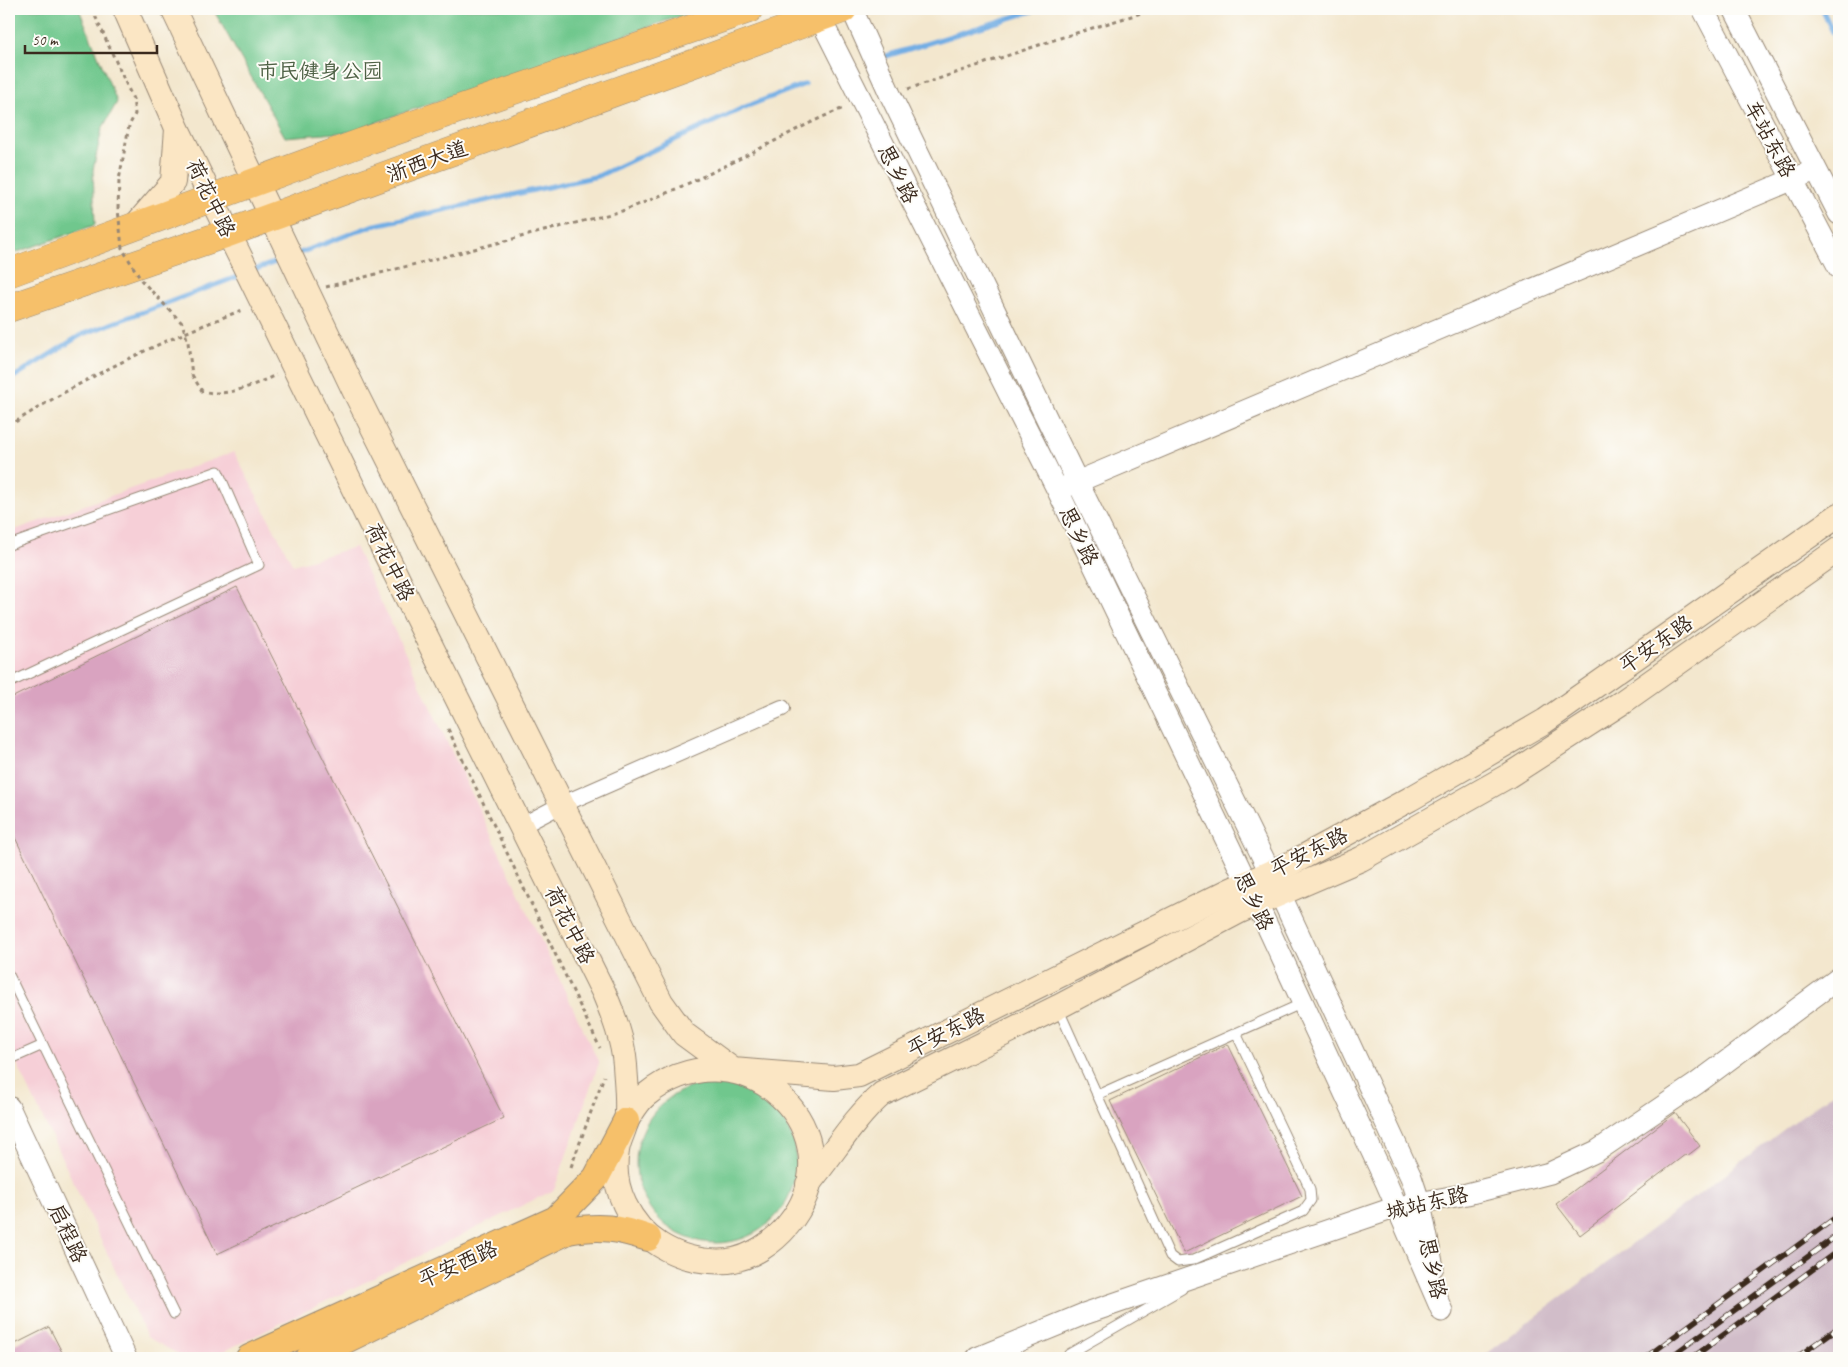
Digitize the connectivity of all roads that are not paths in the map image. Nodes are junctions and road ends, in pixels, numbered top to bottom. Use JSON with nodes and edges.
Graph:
{"nodes":[{"id":1,"x":126,"y":9,"type":"edge"},
{"id":2,"x":173,"y":9,"type":"edge"},
{"id":3,"x":748,"y":9,"type":"edge"},
{"id":4,"x":852,"y":9,"type":"edge"},
{"id":5,"x":1703,"y":9,"type":"edge"},
{"id":6,"x":1734,"y":9,"type":"edge"},
{"id":7,"x":831,"y":13,"type":"edge"},
{"id":8,"x":177,"y":128,"type":"junction"},
{"id":9,"x":1815,"y":170,"type":"junction"},
{"id":10,"x":1792,"y":180,"type":"junction"},
{"id":11,"x":256,"y":182,"type":"junction"},
{"id":12,"x":211,"y":198,"type":"junction"},
{"id":13,"x":1839,"y":214,"type":"edge"},
{"id":14,"x":134,"y":227,"type":"junction"},
{"id":15,"x":278,"y":228,"type":"junction"},
{"id":16,"x":234,"y":245,"type":"junction"},
{"id":17,"x":1839,"y":268,"type":"edge"},
{"id":18,"x":9,"y":273,"type":"edge"},
{"id":19,"x":9,"y":308,"type":"edge"},
{"id":20,"x":1078,"y":483,"type":"junction"},
{"id":21,"x":1057,"y":489,"type":"junction"},
{"id":22,"x":1839,"y":515,"type":"edge"},
{"id":23,"x":9,"y":545,"type":"edge"},
{"id":24,"x":1839,"y":549,"type":"edge"},
{"id":25,"x":9,"y":683,"type":"edge"},
{"id":26,"x":782,"y":708,"type":"dead end"},
{"id":27,"x":563,"y":804,"type":"junction"},
{"id":28,"x":521,"y":826,"type":"junction"},
{"id":29,"x":1270,"y":872,"type":"junction"},
{"id":30,"x":1251,"y":894,"type":"junction"},
{"id":31,"x":1279,"y":894,"type":"junction"},
{"id":32,"x":9,"y":975,"type":"edge"},
{"id":33,"x":1839,"y":978,"type":"edge"},
{"id":34,"x":1303,"y":1003,"type":"junction"},
{"id":35,"x":1058,"y":1007,"type":"junction"},
{"id":36,"x":1236,"y":1033,"type":"junction"},
{"id":37,"x":43,"y":1044,"type":"junction"},
{"id":38,"x":9,"y":1060,"type":"edge"},
{"id":39,"x":733,"y":1070,"type":"junction"},
{"id":40,"x":1097,"y":1095,"type":"junction"},
{"id":41,"x":9,"y":1107,"type":"edge"},
{"id":42,"x":626,"y":1121,"type":"junction"},
{"id":43,"x":808,"y":1184,"type":"junction"},
{"id":44,"x":1420,"y":1204,"type":"junction"},
{"id":45,"x":1397,"y":1207,"type":"junction"},
{"id":46,"x":648,"y":1238,"type":"junction"},
{"id":47,"x":1222,"y":1267,"type":"junction"},
{"id":48,"x":174,"y":1314,"type":"dead end"},
{"id":49,"x":126,"y":1358,"type":"edge"},
{"id":50,"x":249,"y":1358,"type":"edge"},
{"id":51,"x":309,"y":1358,"type":"edge"},
{"id":52,"x":977,"y":1358,"type":"edge"},
{"id":53,"x":1070,"y":1358,"type":"edge"}],
"edges":[{"from":1,"to":8,"type":"main road","name":"荷花中路"},
{"from":2,"to":11,"type":"main road"},
{"from":3,"to":11,"type":"highway","name":"浙西大道"},
{"from":4,"to":20,"type":"street","name":"思乡路"},
{"from":5,"to":10,"type":"street","name":"车站东路"},
{"from":6,"to":9,"type":"street","name":"车站东路"},
{"from":7,"to":15,"type":"highway","name":"浙西大道"},
{"from":7,"to":21,"type":"street","name":"思乡路"},
{"from":8,"to":12,"type":"main road","name":"荷花中路"},
{"from":8,"to":14,"type":"main road"},
{"from":9,"to":10,"type":"street"},
{"from":9,"to":13,"type":"street","name":"车站东路"},
{"from":10,"to":17,"type":"street","name":"车站东路"},
{"from":10,"to":20,"type":"street"},
{"from":11,"to":12,"type":"highway","name":"浙西大道"},
{"from":11,"to":15,"type":"main road"},
{"from":12,"to":14,"type":"highway","name":"浙西大道"},
{"from":12,"to":16,"type":"main road","name":"荷花中路"},
{"from":14,"to":18,"type":"highway","name":"浙西大道"},
{"from":15,"to":16,"type":"highway","name":"浙西大道"},
{"from":15,"to":27,"type":"main road"},
{"from":16,"to":19,"type":"highway","name":"浙西大道"},
{"from":16,"to":28,"type":"main road","name":"荷花中路"},
{"from":20,"to":21,"type":"street"},
{"from":20,"to":29,"type":"street","name":"思乡路"},
{"from":21,"to":30,"type":"street","name":"思乡路"},
{"from":22,"to":29,"type":"main road","name":"平安东路"},
{"from":23,"to":25,"type":"lane"},
{"from":24,"to":31,"type":"main road","name":"平安东路"},
{"from":26,"to":27,"type":"street"},
{"from":27,"to":28,"type":"street"},
{"from":27,"to":39,"type":"main road"},
{"from":28,"to":42,"type":"main road","name":"荷花中路"},
{"from":29,"to":30,"type":"main road","name":"平安东路"},
{"from":29,"to":31,"type":"street","name":"思乡路"},
{"from":30,"to":31,"type":"main road","name":"平安东路"},
{"from":30,"to":34,"type":"street","name":"思乡路"},
{"from":30,"to":35,"type":"main road","name":"平安东路"},
{"from":30,"to":39,"type":"main road","name":"平安东路"},
{"from":31,"to":44,"type":"street","name":"思乡路"},
{"from":32,"to":37,"type":"lane"},
{"from":33,"to":44,"type":"street","name":"城站东路"},
{"from":34,"to":36,"type":"lane"},
{"from":34,"to":45,"type":"street","name":"思乡路"},
{"from":35,"to":40,"type":"lane"},
{"from":35,"to":43,"type":"main road","name":"平安东路"},
{"from":36,"to":40,"type":"lane"},
{"from":36,"to":40,"type":"lane"},
{"from":37,"to":38,"type":"lane"},
{"from":37,"to":48,"type":"lane"},
{"from":39,"to":42,"type":"main road","name":"平安东路"},
{"from":39,"to":43,"type":"main road"},
{"from":41,"to":49,"type":"street","name":"启程路"},
{"from":42,"to":46,"type":"main road"},
{"from":42,"to":50,"type":"main road","name":"平安西路"},
{"from":43,"to":46,"type":"main road"},
{"from":44,"to":45,"type":"street","name":"城站东路"},
{"from":44,"to":45,"type":"street","name":"思乡路"},
{"from":45,"to":47,"type":"street","name":"城站东路"},
{"from":46,"to":51,"type":"main road","name":"平安西路"},
{"from":47,"to":52,"type":"street","name":"城站东路"},
{"from":47,"to":53,"type":"lane"}]}
